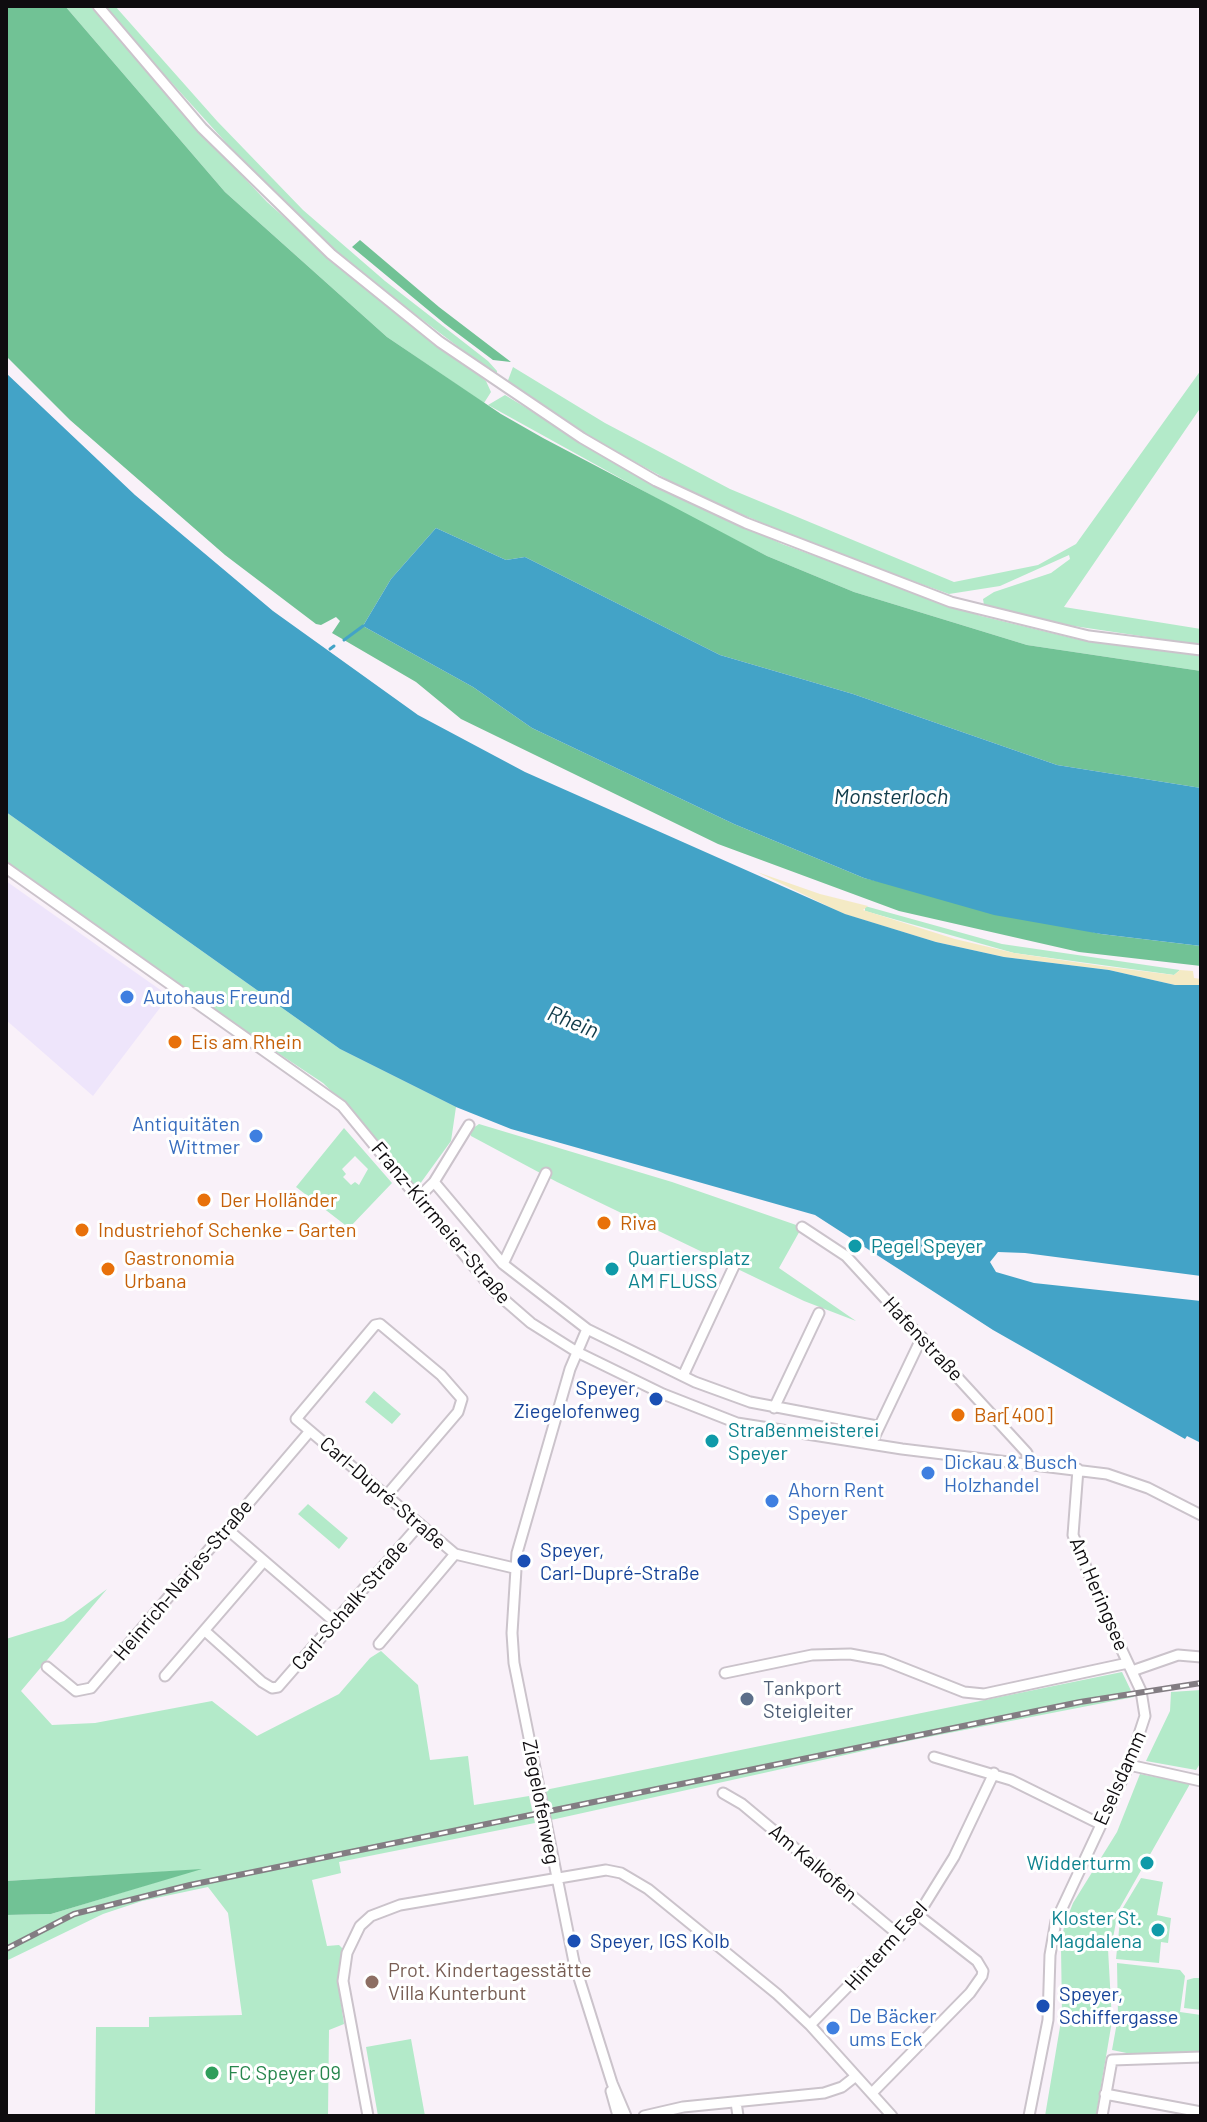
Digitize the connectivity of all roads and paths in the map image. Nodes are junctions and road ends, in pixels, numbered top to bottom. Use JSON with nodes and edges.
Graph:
{"nodes":[{"id":1,"x":98,"y":6,"type":"edge"},
{"id":2,"x":1201,"y":650,"type":"edge"},
{"id":3,"x":6,"y":868,"type":"edge"},
{"id":4,"x":469,"y":1125,"type":"dead end"},
{"id":5,"x":546,"y":1173,"type":"dead end"},
{"id":6,"x":434,"y":1182,"type":"junction"},
{"id":7,"x":418,"y":1198,"type":"junction"},
{"id":8,"x":802,"y":1227,"type":"dead end"},
{"id":9,"x":503,"y":1264,"type":"junction"},
{"id":10,"x":735,"y":1264,"type":"dead end"},
{"id":11,"x":819,"y":1313,"type":"dead end"},
{"id":12,"x":587,"y":1329,"type":"junction"},
{"id":13,"x":922,"y":1337,"type":"junction"},
{"id":14,"x":577,"y":1352,"type":"junction"},
{"id":15,"x":683,"y":1376,"type":"junction"},
{"id":16,"x":774,"y":1408,"type":"junction"},
{"id":17,"x":877,"y":1426,"type":"junction"},
{"id":18,"x":310,"y":1431,"type":"junction"},
{"id":19,"x":871,"y":1444,"type":"junction"},
{"id":20,"x":1027,"y":1464,"type":"junction"},
{"id":21,"x":1078,"y":1469,"type":"junction"},
{"id":22,"x":387,"y":1495,"type":"junction"},
{"id":23,"x":1201,"y":1515,"type":"edge"},
{"id":24,"x":420,"y":1524,"type":"junction"},
{"id":25,"x":227,"y":1529,"type":"junction"},
{"id":26,"x":455,"y":1554,"type":"junction"},
{"id":27,"x":264,"y":1561,"type":"junction"},
{"id":28,"x":514,"y":1568,"type":"junction"},
{"id":29,"x":335,"y":1622,"type":"junction"},
{"id":30,"x":205,"y":1631,"type":"junction"},
{"id":31,"x":379,"y":1644,"type":"dead end"},
{"id":32,"x":1201,"y":1657,"type":"edge"},
{"id":33,"x":47,"y":1667,"type":"dead end"},
{"id":34,"x":1130,"y":1667,"type":"junction"},
{"id":35,"x":725,"y":1673,"type":"dead end"},
{"id":36,"x":165,"y":1676,"type":"dead end"},
{"id":37,"x":934,"y":1757,"type":"dead end"},
{"id":38,"x":1129,"y":1765,"type":"junction"},
{"id":39,"x":994,"y":1773,"type":"junction"},
{"id":40,"x":1201,"y":1781,"type":"edge"},
{"id":41,"x":723,"y":1793,"type":"dead end"},
{"id":42,"x":1100,"y":1824,"type":"junction"},
{"id":43,"x":556,"y":1878,"type":"junction"},
{"id":44,"x":918,"y":1915,"type":"junction"},
{"id":45,"x":900,"y":1936,"type":"junction"},
{"id":46,"x":810,"y":2025,"type":"junction"},
{"id":47,"x":1201,"y":2057,"type":"edge"},
{"id":48,"x":856,"y":2076,"type":"junction"},
{"id":49,"x":612,"y":2083,"type":"junction"},
{"id":50,"x":872,"y":2093,"type":"junction"},
{"id":51,"x":1105,"y":2094,"type":"junction"},
{"id":52,"x":736,"y":2102,"type":"junction"},
{"id":53,"x":1201,"y":2112,"type":"edge"},
{"id":54,"x":368,"y":2116,"type":"edge"},
{"id":55,"x":618,"y":2116,"type":"edge"},
{"id":56,"x":626,"y":2116,"type":"edge"},
{"id":57,"x":644,"y":2116,"type":"edge"},
{"id":58,"x":738,"y":2116,"type":"edge"},
{"id":59,"x":892,"y":2116,"type":"edge"},
{"id":60,"x":1029,"y":2116,"type":"edge"},
{"id":61,"x":1102,"y":2116,"type":"edge"}],
"edges":[{"from":1,"to":2,"type":"street"},
{"from":3,"to":7,"type":"street","name":"Franz-Kirrmeier-Straße"},
{"from":4,"to":6,"type":"street"},
{"from":5,"to":9,"type":"street"},
{"from":6,"to":7,"type":"street"},
{"from":6,"to":9,"type":"street"},
{"from":7,"to":14,"type":"street","name":"Franz-Kirrmeier-Straße"},
{"from":8,"to":13,"type":"street","name":"Hafenstraße"},
{"from":9,"to":12,"type":"street"},
{"from":10,"to":15,"type":"street"},
{"from":11,"to":16,"type":"street"},
{"from":12,"to":14,"type":"street","name":"Ziegelofenweg"},
{"from":12,"to":15,"type":"street"},
{"from":13,"to":17,"type":"street"},
{"from":13,"to":20,"type":"street","name":"Hafenstraße"},
{"from":14,"to":19,"type":"street","name":"Franz-Kirrmeier-Straße"},
{"from":14,"to":28,"type":"street","name":"Ziegelofenweg"},
{"from":15,"to":16,"type":"street"},
{"from":16,"to":17,"type":"street"},
{"from":17,"to":19,"type":"street"},
{"from":18,"to":22,"type":"street","name":"Carl-Dupré-Straße"},
{"from":18,"to":22,"type":"street"},
{"from":18,"to":25,"type":"street","name":"Heinrich-Narjes-Straße"},
{"from":19,"to":20,"type":"street","name":"Franz-Kirrmeier-Straße"},
{"from":20,"to":21,"type":"street","name":"Franz-Kirrmeier-Straße"},
{"from":21,"to":23,"type":"street"},
{"from":21,"to":34,"type":"street","name":"Am Heringsee"},
{"from":22,"to":24,"type":"street","name":"Carl-Dupré-Straße"},
{"from":24,"to":26,"type":"street","name":"Carl-Dupré-Straße"},
{"from":24,"to":29,"type":"street","name":"Carl-Schalk-Straße"},
{"from":25,"to":27,"type":"street"},
{"from":25,"to":33,"type":"street","name":"Heinrich-Narjes-Straße"},
{"from":26,"to":28,"type":"street","name":"Carl-Dupré-Straße"},
{"from":26,"to":31,"type":"street","name":"Carl-Dupré-Straße"},
{"from":27,"to":29,"type":"street"},
{"from":27,"to":30,"type":"street"},
{"from":28,"to":43,"type":"street","name":"Ziegelofenweg"},
{"from":29,"to":30,"type":"street","name":"Carl-Schalk-Straße"},
{"from":30,"to":36,"type":"street"},
{"from":32,"to":34,"type":"street"},
{"from":34,"to":35,"type":"street"},
{"from":34,"to":38,"type":"street","name":"Eselsdamm"},
{"from":37,"to":39,"type":"street"},
{"from":38,"to":40,"type":"street"},
{"from":38,"to":42,"type":"street","name":"Eselsdamm"},
{"from":39,"to":42,"type":"street"},
{"from":39,"to":44,"type":"street","name":"Hinterm Esel"},
{"from":41,"to":45,"type":"street","name":"Am Kalkofen"},
{"from":42,"to":60,"type":"street","name":"Eselsdamm"},
{"from":43,"to":46,"type":"street","name":"Ziegelofenweg"},
{"from":43,"to":49,"type":"street"},
{"from":43,"to":54,"type":"street"},
{"from":44,"to":45,"type":"street","name":"Hinterm Esel"},
{"from":44,"to":50,"type":"street"},
{"from":45,"to":46,"type":"street","name":"Hinterm Esel"},
{"from":46,"to":48,"type":"street","name":"Ziegelofenweg"},
{"from":47,"to":51,"type":"street"},
{"from":48,"to":50,"type":"street","name":"Ziegelofenweg"},
{"from":48,"to":52,"type":"street"},
{"from":49,"to":55,"type":"street"},
{"from":49,"to":56,"type":"street"},
{"from":50,"to":59,"type":"street","name":"Ziegelofenweg"},
{"from":51,"to":53,"type":"street"},
{"from":51,"to":61,"type":"street"},
{"from":52,"to":57,"type":"street"},
{"from":52,"to":58,"type":"street"}]}
